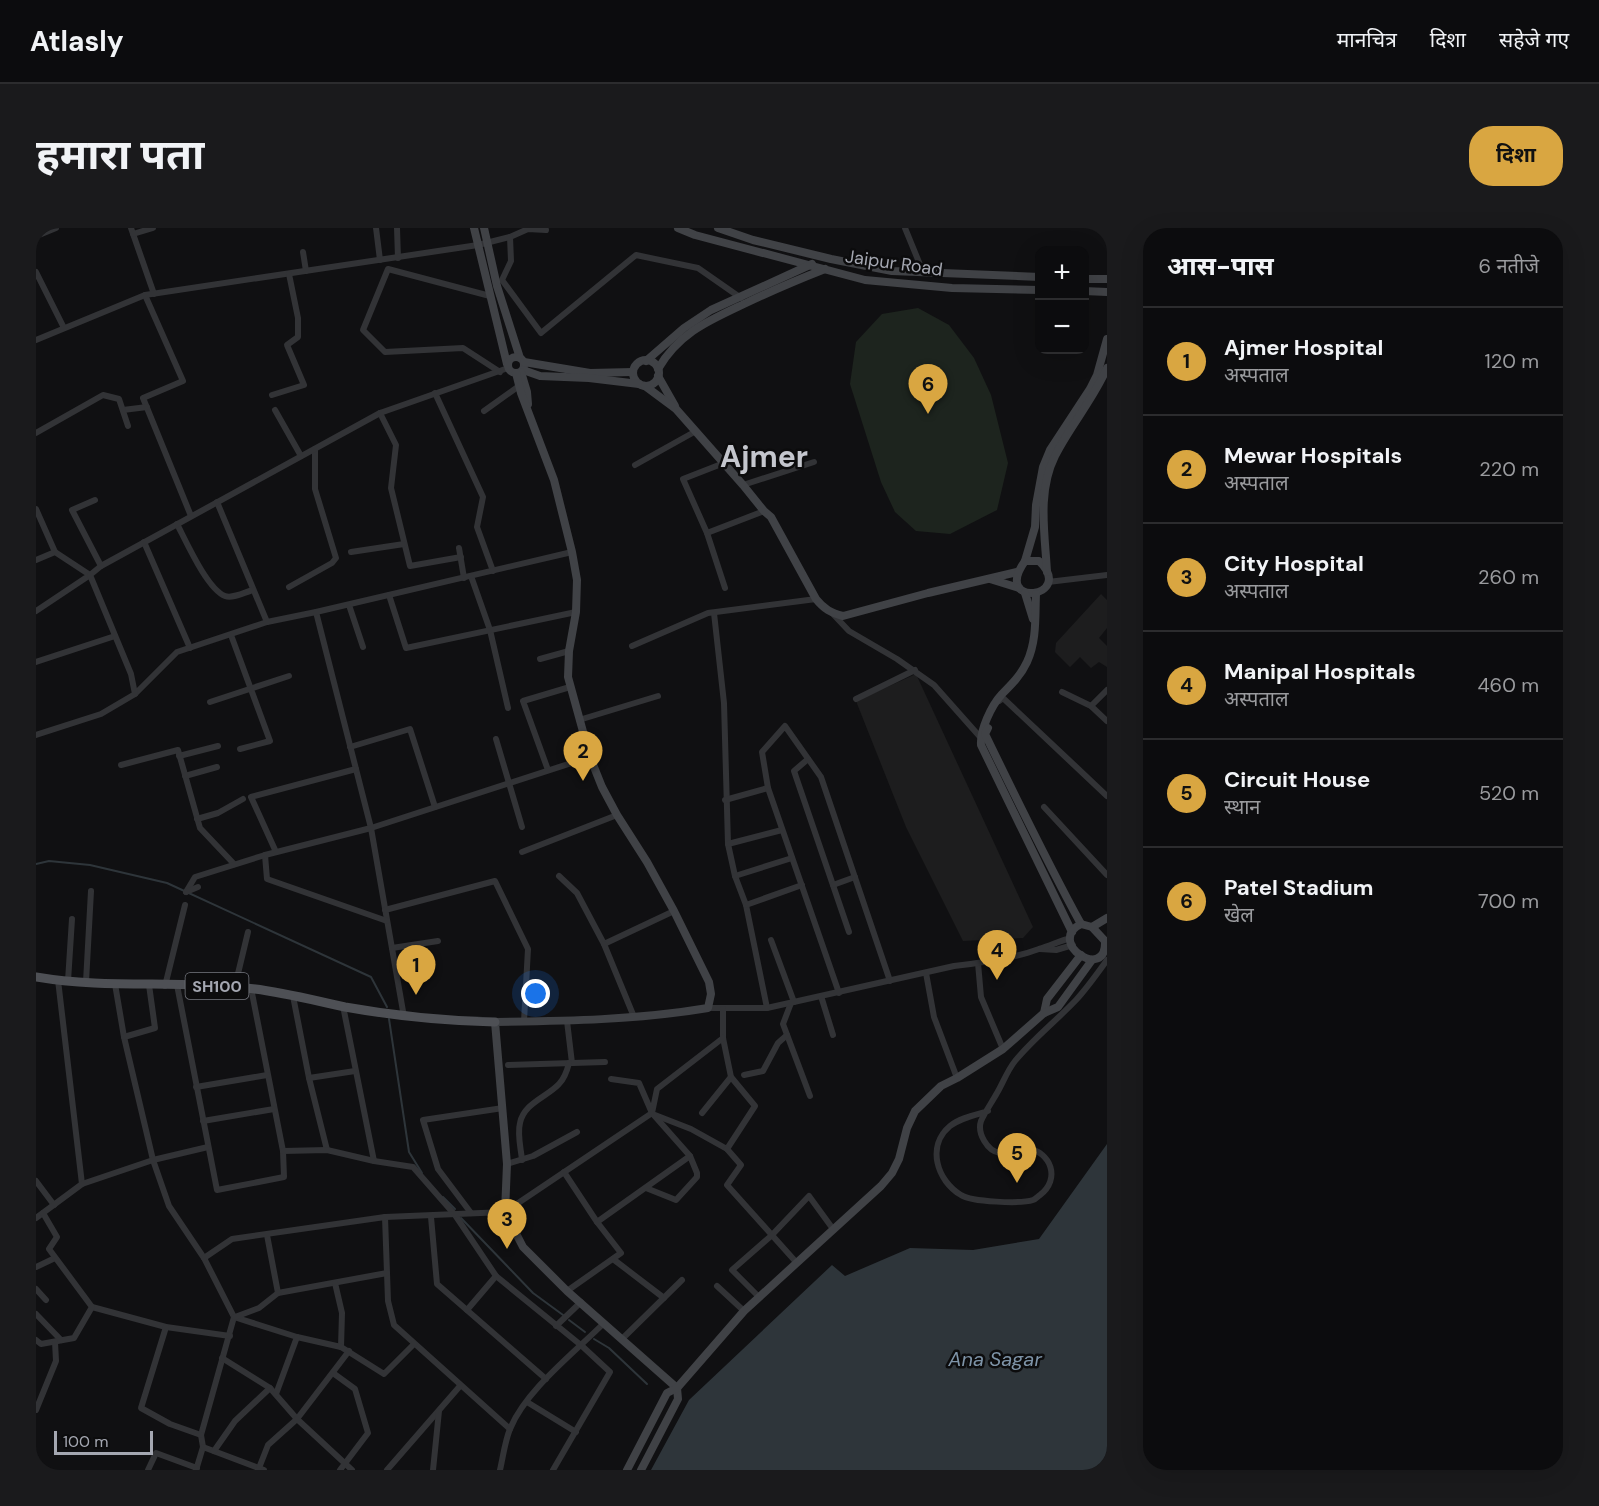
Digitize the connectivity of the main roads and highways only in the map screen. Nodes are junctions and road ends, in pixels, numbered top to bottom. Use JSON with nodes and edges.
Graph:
{"nodes":[{"id":1,"x":36,"y":977,"type":"edge"},
{"id":2,"x":495,"y":1022,"type":"road end"}],
"edges":[{"from":1,"to":2,"type":"main road","number":"SH100"}]}
